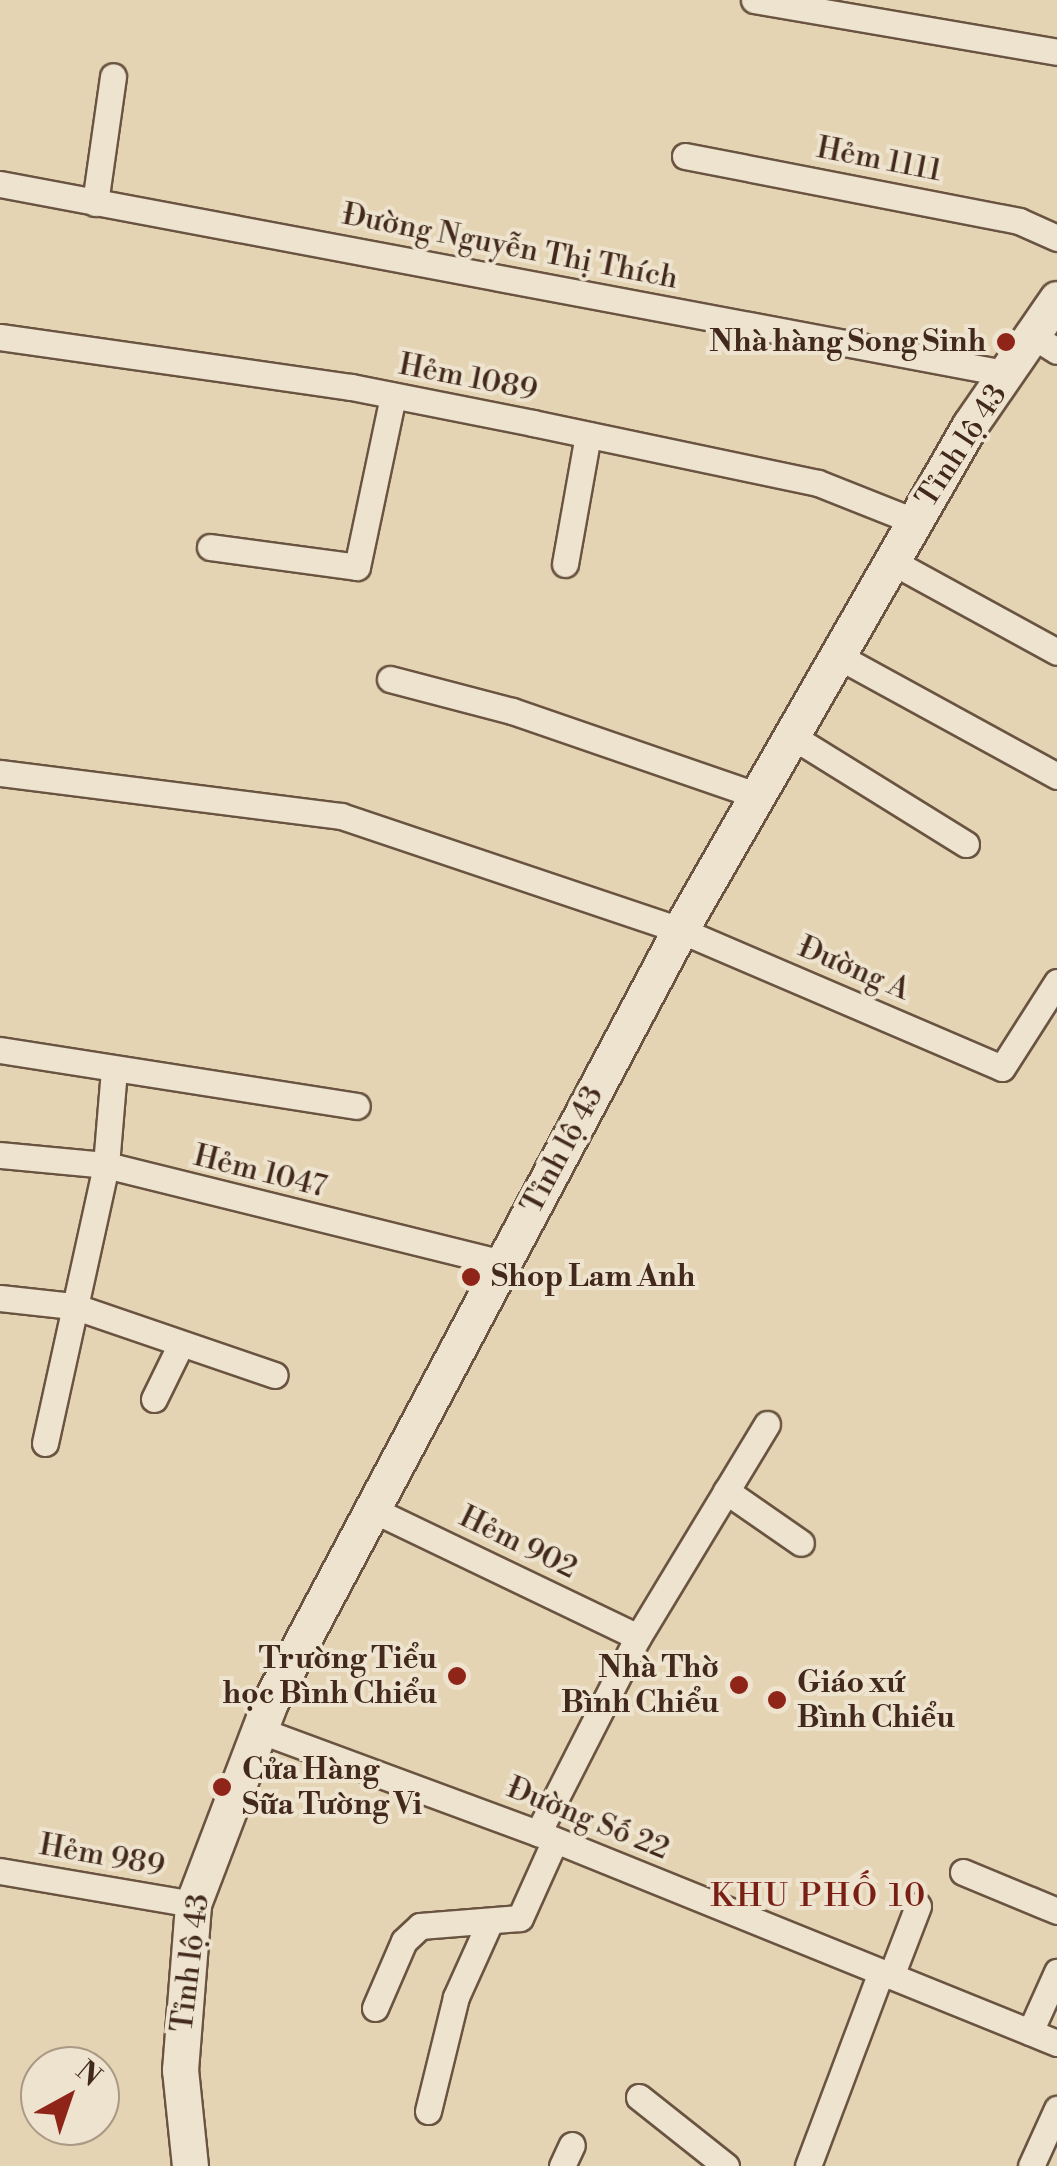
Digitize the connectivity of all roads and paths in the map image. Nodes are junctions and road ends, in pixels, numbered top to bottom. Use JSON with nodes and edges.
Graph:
{"nodes":[{"id":1,"x":754,"y":0,"type":"edge"},
{"id":2,"x":1057,"y":52,"type":"edge"},
{"id":3,"x":113,"y":76,"type":"dead end"},
{"id":4,"x":685,"y":156,"type":"dead end"},
{"id":5,"x":0,"y":184,"type":"edge"},
{"id":6,"x":95,"y":202,"type":"junction"},
{"id":7,"x":1057,"y":238,"type":"edge"},
{"id":8,"x":1057,"y":299,"type":"edge"},
{"id":9,"x":0,"y":337,"type":"edge"},
{"id":10,"x":1045,"y":344,"type":"edge"},
{"id":11,"x":1009,"y":374,"type":"junction"},
{"id":12,"x":393,"y":396,"type":"junction"},
{"id":13,"x":588,"y":435,"type":"junction"},
{"id":14,"x":914,"y":521,"type":"junction"},
{"id":15,"x":210,"y":547,"type":"dead end"},
{"id":16,"x":891,"y":560,"type":"junction"},
{"id":17,"x":565,"y":564,"type":"dead end"},
{"id":18,"x":1057,"y":652,"type":"edge"},
{"id":19,"x":836,"y":655,"type":"junction"},
{"id":20,"x":390,"y":679,"type":"dead end"},
{"id":21,"x":790,"y":734,"type":"junction"},
{"id":22,"x":0,"y":773,"type":"edge"},
{"id":23,"x":1057,"y":776,"type":"edge"},
{"id":24,"x":756,"y":796,"type":"junction"},
{"id":25,"x":966,"y":844,"type":"dead end"},
{"id":26,"x":680,"y":930,"type":"junction"},
{"id":27,"x":1057,"y":982,"type":"edge"},
{"id":28,"x":0,"y":1050,"type":"edge"},
{"id":29,"x":114,"y":1070,"type":"junction"},
{"id":30,"x":358,"y":1106,"type":"dead end"},
{"id":31,"x":0,"y":1155,"type":"edge"},
{"id":32,"x":106,"y":1165,"type":"junction"},
{"id":33,"x":503,"y":1264,"type":"junction"},
{"id":34,"x":0,"y":1298,"type":"edge"},
{"id":35,"x":73,"y":1306,"type":"junction"},
{"id":36,"x":180,"y":1346,"type":"junction"},
{"id":37,"x":274,"y":1375,"type":"dead end"},
{"id":38,"x":154,"y":1399,"type":"dead end"},
{"id":39,"x":767,"y":1424,"type":"dead end"},
{"id":40,"x":45,"y":1442,"type":"dead end"},
{"id":41,"x":726,"y":1491,"type":"junction"},
{"id":42,"x":369,"y":1508,"type":"junction"},
{"id":43,"x":801,"y":1543,"type":"dead end"},
{"id":44,"x":638,"y":1638,"type":"junction"},
{"id":45,"x":259,"y":1730,"type":"junction"},
{"id":46,"x":546,"y":1837,"type":"junction"},
{"id":47,"x":0,"y":1871,"type":"edge"},
{"id":48,"x":963,"y":1872,"type":"dead end"},
{"id":49,"x":193,"y":1904,"type":"junction"},
{"id":50,"x":918,"y":1906,"type":"dead end"},
{"id":51,"x":1057,"y":1911,"type":"edge"},
{"id":52,"x":489,"y":1924,"type":"junction"},
{"id":53,"x":1057,"y":1972,"type":"edge"},
{"id":54,"x":886,"y":1974,"type":"junction"},
{"id":55,"x":375,"y":2008,"type":"dead end"},
{"id":56,"x":1030,"y":2032,"type":"junction"},
{"id":57,"x":1057,"y":2043,"type":"edge"},
{"id":58,"x":638,"y":2097,"type":"dead end"},
{"id":59,"x":1057,"y":2109,"type":"edge"},
{"id":60,"x":428,"y":2111,"type":"dead end"},
{"id":61,"x":190,"y":2166,"type":"edge"},
{"id":62,"x":726,"y":2166,"type":"edge"},
{"id":63,"x":808,"y":2166,"type":"edge"},
{"id":64,"x":1031,"y":2166,"type":"edge"}],
"edges":[{"from":1,"to":2,"type":"street"},
{"from":3,"to":6,"type":"street"},
{"from":4,"to":7,"type":"street","name":"Hẻm 1111"},
{"from":5,"to":6,"type":"street","name":"Đường Nguyễn Thị Thích"},
{"from":6,"to":11,"type":"street","name":"Đường Nguyễn Thị Thích"},
{"from":8,"to":10,"type":"main road","name":"Tỉnh lộ 43"},
{"from":9,"to":12,"type":"street","name":"Hẻm 1089"},
{"from":10,"to":11,"type":"main road","name":"Tỉnh lộ 43"},
{"from":11,"to":14,"type":"main road","name":"Tỉnh lộ 43"},
{"from":12,"to":13,"type":"street","name":"Hẻm 1089"},
{"from":12,"to":15,"type":"street"},
{"from":13,"to":14,"type":"street","name":"Hẻm 1089"},
{"from":13,"to":17,"type":"street"},
{"from":14,"to":16,"type":"main road","name":"Tỉnh lộ 43"},
{"from":16,"to":18,"type":"street"},
{"from":16,"to":19,"type":"main road","name":"Tỉnh lộ 43"},
{"from":19,"to":21,"type":"main road","name":"Tỉnh lộ 43"},
{"from":19,"to":23,"type":"street"},
{"from":20,"to":24,"type":"street"},
{"from":21,"to":24,"type":"main road","name":"Tỉnh lộ 43"},
{"from":21,"to":25,"type":"street"},
{"from":22,"to":26,"type":"street","name":"Đường A"},
{"from":24,"to":26,"type":"main road","name":"Tỉnh lộ 43"},
{"from":26,"to":27,"type":"street","name":"Đường A"},
{"from":26,"to":33,"type":"main road","name":"Tỉnh lộ 43"},
{"from":28,"to":29,"type":"street"},
{"from":29,"to":30,"type":"street"},
{"from":29,"to":32,"type":"street"},
{"from":31,"to":32,"type":"street","name":"Hẻm 1047"},
{"from":32,"to":33,"type":"street","name":"Hẻm 1047"},
{"from":32,"to":35,"type":"street"},
{"from":33,"to":42,"type":"main road","name":"Tỉnh lộ 43"},
{"from":34,"to":35,"type":"street"},
{"from":35,"to":36,"type":"street"},
{"from":35,"to":40,"type":"street"},
{"from":36,"to":37,"type":"street"},
{"from":36,"to":38,"type":"street"},
{"from":39,"to":41,"type":"street"},
{"from":41,"to":43,"type":"street"},
{"from":41,"to":44,"type":"street"},
{"from":42,"to":44,"type":"street","name":"Hẻm 902"},
{"from":42,"to":45,"type":"main road","name":"Tỉnh lộ 43"},
{"from":44,"to":46,"type":"street"},
{"from":45,"to":46,"type":"street","name":"Đường Số 22"},
{"from":45,"to":49,"type":"main road","name":"Tỉnh lộ 43"},
{"from":46,"to":52,"type":"street"},
{"from":46,"to":54,"type":"street","name":"Đường Số 22"},
{"from":47,"to":49,"type":"street","name":"Hẻm 989"},
{"from":48,"to":51,"type":"street"},
{"from":49,"to":61,"type":"main road","name":"Tỉnh lộ 43"},
{"from":50,"to":54,"type":"street"},
{"from":52,"to":55,"type":"street"},
{"from":52,"to":60,"type":"street"},
{"from":53,"to":56,"type":"street"},
{"from":54,"to":56,"type":"street","name":"Đường Số 22"},
{"from":54,"to":63,"type":"street"},
{"from":56,"to":57,"type":"street","name":"Đường Số 22"},
{"from":58,"to":62,"type":"street"},
{"from":59,"to":64,"type":"street"}]}
